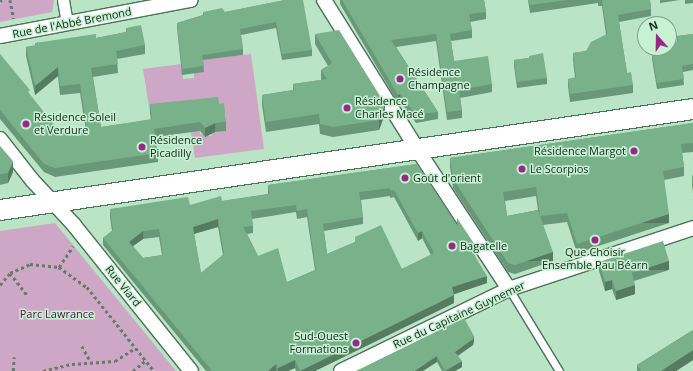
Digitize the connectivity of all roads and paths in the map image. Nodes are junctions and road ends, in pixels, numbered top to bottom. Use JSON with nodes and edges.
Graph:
{"nodes":[{"id":1,"x":10,"y":0,"type":"edge"},
{"id":2,"x":63,"y":0,"type":"edge"},
{"id":3,"x":191,"y":0,"type":"edge"},
{"id":4,"x":324,"y":0,"type":"edge"},
{"id":5,"x":14,"y":19,"type":"dead end"},
{"id":6,"x":67,"y":23,"type":"junction"},
{"id":7,"x":0,"y":36,"type":"edge"},
{"id":8,"x":693,"y":109,"type":"edge"},
{"id":9,"x":0,"y":139,"type":"edge"},
{"id":10,"x":417,"y":149,"type":"junction"},
{"id":11,"x":52,"y":203,"type":"junction"},
{"id":12,"x":0,"y":210,"type":"edge"},
{"id":13,"x":693,"y":228,"type":"edge"},
{"id":14,"x":81,"y":233,"type":"junction"},
{"id":15,"x":59,"y":267,"type":"junction"},
{"id":16,"x":10,"y":273,"type":"junction"},
{"id":17,"x":0,"y":285,"type":"edge"},
{"id":18,"x":509,"y":289,"type":"junction"},
{"id":19,"x":28,"y":296,"type":"dead end"},
{"id":20,"x":82,"y":346,"type":"dead end"},
{"id":21,"x":136,"y":348,"type":"junction"},
{"id":22,"x":14,"y":357,"type":"dead end"},
{"id":23,"x":146,"y":360,"type":"junction"},
{"id":24,"x":91,"y":362,"type":"junction"},
{"id":25,"x":13,"y":371,"type":"edge"},
{"id":26,"x":44,"y":371,"type":"edge"},
{"id":27,"x":133,"y":371,"type":"edge"},
{"id":28,"x":154,"y":371,"type":"edge"},
{"id":29,"x":190,"y":371,"type":"edge"},
{"id":30,"x":341,"y":371,"type":"edge"},
{"id":31,"x":560,"y":371,"type":"edge"}],
"edges":[{"from":1,"to":5,"type":"path"},
{"from":2,"to":6,"type":"street"},
{"from":3,"to":6,"type":"street","name":"Rue de l'Abbé Bremond"},
{"from":4,"to":10,"type":"street"},
{"from":6,"to":7,"type":"street","name":"Rue de l'Abbé Bremond"},
{"from":8,"to":10,"type":"main road"},
{"from":9,"to":11,"type":"street","name":"Rue Viard"},
{"from":10,"to":11,"type":"main road"},
{"from":10,"to":18,"type":"street"},
{"from":11,"to":12,"type":"main road"},
{"from":11,"to":14,"type":"street","name":"Rue Viard"},
{"from":13,"to":18,"type":"street","name":"Rue du Capitaine Guynemer"},
{"from":14,"to":15,"type":"path"},
{"from":14,"to":29,"type":"street","name":"Rue Viard"},
{"from":15,"to":16,"type":"path"},
{"from":15,"to":21,"type":"path"},
{"from":16,"to":17,"type":"path"},
{"from":16,"to":19,"type":"path"},
{"from":18,"to":30,"type":"street","name":"Rue du Capitaine Guynemer"},
{"from":18,"to":31,"type":"lane"},
{"from":20,"to":24,"type":"path"},
{"from":21,"to":23,"type":"path"},
{"from":21,"to":24,"type":"path"},
{"from":22,"to":25,"type":"path"},
{"from":23,"to":27,"type":"path"},
{"from":23,"to":28,"type":"path"},
{"from":24,"to":26,"type":"path"}]}
